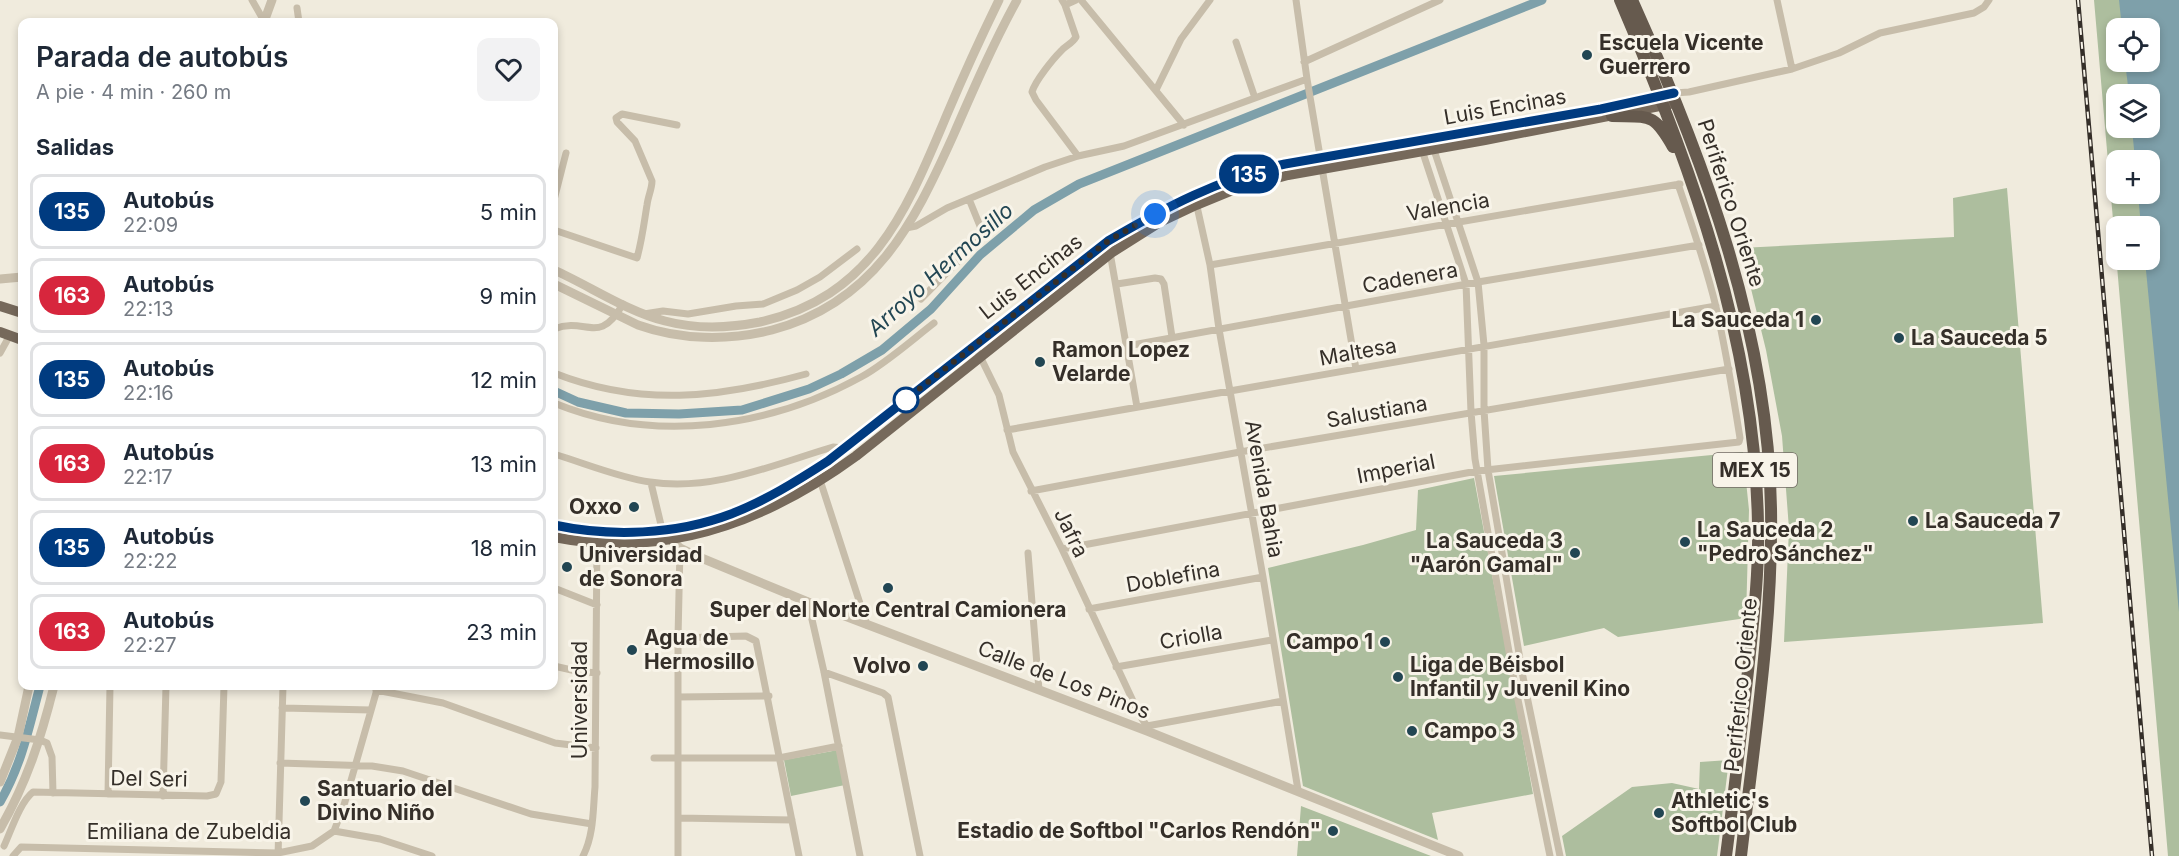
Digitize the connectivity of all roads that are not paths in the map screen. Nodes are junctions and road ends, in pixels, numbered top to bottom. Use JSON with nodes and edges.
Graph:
{"nodes":[{"id":1,"x":252,"y":0,"type":"edge"},
{"id":2,"x":272,"y":0,"type":"edge"},
{"id":3,"x":999,"y":0,"type":"edge"},
{"id":4,"x":1017,"y":0,"type":"edge"},
{"id":5,"x":1076,"y":0,"type":"edge"},
{"id":6,"x":1081,"y":0,"type":"edge"},
{"id":7,"x":1210,"y":0,"type":"edge"},
{"id":8,"x":1296,"y":0,"type":"edge"},
{"id":9,"x":1440,"y":0,"type":"edge"},
{"id":10,"x":1620,"y":0,"type":"edge"},
{"id":11,"x":1632,"y":0,"type":"edge"},
{"id":12,"x":1777,"y":0,"type":"edge"},
{"id":13,"x":1989,"y":0,"type":"edge"},
{"id":14,"x":1064,"y":3,"type":"edge"},
{"id":15,"x":297,"y":8,"type":"dead end"},
{"id":16,"x":262,"y":18,"type":"edge"},
{"id":17,"x":265,"y":18,"type":"edge"},
{"id":18,"x":298,"y":18,"type":"edge"},
{"id":19,"x":1236,"y":42,"type":"dead end"},
{"id":20,"x":1304,"y":62,"type":"junction"},
{"id":21,"x":967,"y":69,"type":"junction"},
{"id":22,"x":1792,"y":69,"type":"junction"},
{"id":23,"x":981,"y":75,"type":"junction"},
{"id":24,"x":1307,"y":80,"type":"junction"},
{"id":25,"x":1156,"y":90,"type":"junction"},
{"id":26,"x":1255,"y":98,"type":"junction"},
{"id":27,"x":1669,"y":99,"type":"junction"},
{"id":28,"x":1612,"y":116,"type":"junction"},
{"id":29,"x":1184,"y":124,"type":"junction"},
{"id":30,"x":677,"y":125,"type":"dead end"},
{"id":31,"x":1427,"y":146,"type":"junction"},
{"id":32,"x":567,"y":153,"type":"dead end"},
{"id":33,"x":1078,"y":156,"type":"junction"},
{"id":34,"x":1321,"y":158,"type":"junction"},
{"id":35,"x":1322,"y":170,"type":"junction"},
{"id":36,"x":1691,"y":178,"type":"junction"},
{"id":37,"x":1678,"y":184,"type":"junction"},
{"id":38,"x":558,"y":186,"type":"edge"},
{"id":39,"x":969,"y":199,"type":"junction"},
{"id":40,"x":1196,"y":199,"type":"junction"},
{"id":41,"x":1457,"y":222,"type":"junction"},
{"id":42,"x":1447,"y":224,"type":"junction"},
{"id":43,"x":906,"y":228,"type":"junction"},
{"id":44,"x":558,"y":231,"type":"edge"},
{"id":45,"x":1108,"y":241,"type":"junction"},
{"id":46,"x":1334,"y":244,"type":"junction"},
{"id":47,"x":1698,"y":245,"type":"junction"},
{"id":48,"x":857,"y":249,"type":"dead end"},
{"id":49,"x":1111,"y":253,"type":"junction"},
{"id":50,"x":1210,"y":265,"type":"junction"},
{"id":51,"x":558,"y":272,"type":"edge"},
{"id":52,"x":18,"y":277,"type":"edge"},
{"id":53,"x":0,"y":279,"type":"edge"},
{"id":54,"x":1478,"y":282,"type":"junction"},
{"id":55,"x":1117,"y":284,"type":"junction"},
{"id":56,"x":1466,"y":284,"type":"junction"},
{"id":57,"x":558,"y":286,"type":"edge"},
{"id":58,"x":921,"y":299,"type":"dead end"},
{"id":59,"x":623,"y":304,"type":"junction"},
{"id":60,"x":0,"y":306,"type":"edge"},
{"id":61,"x":1344,"y":306,"type":"junction"},
{"id":62,"x":1716,"y":306,"type":"junction"},
{"id":63,"x":18,"y":312,"type":"edge"},
{"id":64,"x":644,"y":314,"type":"junction"},
{"id":65,"x":616,"y":316,"type":"junction"},
{"id":66,"x":934,"y":323,"type":"dead end"},
{"id":67,"x":558,"y":328,"type":"edge"},
{"id":68,"x":1219,"y":329,"type":"junction"},
{"id":69,"x":5,"y":334,"type":"edge"},
{"id":70,"x":1172,"y":337,"type":"junction"},
{"id":71,"x":1127,"y":345,"type":"junction"},
{"id":72,"x":1484,"y":345,"type":"junction"},
{"id":73,"x":975,"y":346,"type":"junction"},
{"id":74,"x":1470,"y":348,"type":"junction"},
{"id":75,"x":0,"y":353,"type":"edge"},
{"id":76,"x":982,"y":357,"type":"junction"},
{"id":77,"x":1356,"y":369,"type":"junction"},
{"id":78,"x":1730,"y":369,"type":"junction"},
{"id":79,"x":558,"y":374,"type":"edge"},
{"id":80,"x":806,"y":374,"type":"dead end"},
{"id":81,"x":1230,"y":390,"type":"junction"},
{"id":82,"x":558,"y":404,"type":"edge"},
{"id":83,"x":1137,"y":407,"type":"junction"},
{"id":84,"x":1484,"y":410,"type":"junction"},
{"id":85,"x":1472,"y":412,"type":"junction"},
{"id":86,"x":1007,"y":430,"type":"junction"},
{"id":87,"x":844,"y":448,"type":"junction"},
{"id":88,"x":1240,"y":452,"type":"junction"},
{"id":89,"x":558,"y":455,"type":"edge"},
{"id":90,"x":1488,"y":470,"type":"junction"},
{"id":91,"x":1478,"y":471,"type":"junction"},
{"id":92,"x":820,"y":480,"type":"junction"},
{"id":93,"x":651,"y":483,"type":"junction"},
{"id":94,"x":1031,"y":490,"type":"junction"},
{"id":95,"x":1252,"y":514,"type":"junction"},
{"id":96,"x":558,"y":526,"type":"edge"},
{"id":97,"x":662,"y":529,"type":"junction"},
{"id":98,"x":597,"y":532,"type":"junction"},
{"id":99,"x":558,"y":538,"type":"edge"},
{"id":100,"x":668,"y":539,"type":"junction"},
{"id":101,"x":597,"y":543,"type":"junction"},
{"id":102,"x":680,"y":548,"type":"junction"},
{"id":103,"x":1062,"y":549,"type":"junction"},
{"id":104,"x":1028,"y":554,"type":"dead end"},
{"id":105,"x":1263,"y":577,"type":"junction"},
{"id":106,"x":558,"y":590,"type":"edge"},
{"id":107,"x":808,"y":602,"type":"junction"},
{"id":108,"x":597,"y":605,"type":"junction"},
{"id":109,"x":1089,"y":609,"type":"junction"},
{"id":110,"x":867,"y":625,"type":"junction"},
{"id":111,"x":678,"y":638,"type":"junction"},
{"id":112,"x":1272,"y":640,"type":"junction"},
{"id":113,"x":1518,"y":647,"type":"junction"},
{"id":114,"x":1509,"y":649,"type":"junction"},
{"id":115,"x":558,"y":667,"type":"edge"},
{"id":116,"x":1116,"y":667,"type":"junction"},
{"id":117,"x":824,"y":672,"type":"junction"},
{"id":118,"x":597,"y":673,"type":"junction"},
{"id":119,"x":28,"y":690,"type":"edge"},
{"id":120,"x":53,"y":690,"type":"edge"},
{"id":121,"x":110,"y":690,"type":"edge"},
{"id":122,"x":166,"y":690,"type":"edge"},
{"id":123,"x":224,"y":690,"type":"edge"},
{"id":124,"x":283,"y":690,"type":"edge"},
{"id":125,"x":376,"y":690,"type":"edge"},
{"id":126,"x":385,"y":690,"type":"edge"},
{"id":127,"x":1040,"y":690,"type":"junction"},
{"id":128,"x":769,"y":696,"type":"junction"},
{"id":129,"x":678,"y":697,"type":"junction"},
{"id":130,"x":1283,"y":701,"type":"junction"},
{"id":131,"x":282,"y":708,"type":"junction"},
{"id":132,"x":371,"y":710,"type":"junction"},
{"id":133,"x":1147,"y":728,"type":"junction"},
{"id":134,"x":0,"y":735,"type":"edge"},
{"id":135,"x":18,"y":737,"type":"junction"},
{"id":136,"x":40,"y":740,"type":"junction"},
{"id":137,"x":839,"y":746,"type":"junction"},
{"id":138,"x":596,"y":748,"type":"junction"},
{"id":139,"x":678,"y":756,"type":"junction"},
{"id":140,"x":654,"y":758,"type":"dead end"},
{"id":141,"x":779,"y":758,"type":"junction"},
{"id":142,"x":280,"y":764,"type":"junction"},
{"id":143,"x":355,"y":765,"type":"junction"},
{"id":144,"x":0,"y":782,"type":"edge"},
{"id":145,"x":1298,"y":790,"type":"junction"},
{"id":146,"x":53,"y":793,"type":"junction"},
{"id":147,"x":108,"y":794,"type":"junction"},
{"id":148,"x":163,"y":796,"type":"junction"},
{"id":149,"x":678,"y":818,"type":"junction"},
{"id":150,"x":792,"y":820,"type":"junction"},
{"id":151,"x":592,"y":824,"type":"junction"},
{"id":152,"x":0,"y":829,"type":"edge"},
{"id":153,"x":334,"y":831,"type":"junction"},
{"id":154,"x":2,"y":846,"type":"edge"},
{"id":155,"x":21,"y":847,"type":"junction"},
{"id":156,"x":278,"y":855,"type":"edge"},
{"id":157,"x":13,"y":856,"type":"edge"},
{"id":158,"x":432,"y":856,"type":"edge"},
{"id":159,"x":583,"y":856,"type":"edge"},
{"id":160,"x":678,"y":856,"type":"edge"},
{"id":161,"x":799,"y":856,"type":"edge"},
{"id":162,"x":860,"y":856,"type":"edge"},
{"id":163,"x":920,"y":856,"type":"edge"},
{"id":164,"x":1460,"y":856,"type":"edge"},
{"id":165,"x":1550,"y":856,"type":"edge"},
{"id":166,"x":1560,"y":856,"type":"edge"},
{"id":167,"x":1726,"y":856,"type":"edge"},
{"id":168,"x":1741,"y":856,"type":"edge"}],
"edges":[{"from":1,"to":16,"type":"street"},
{"from":2,"to":17,"type":"street"},
{"from":3,"to":21,"type":"street"},
{"from":4,"to":23,"type":"street"},
{"from":5,"to":14,"type":"street"},
{"from":6,"to":25,"type":"street"},
{"from":7,"to":25,"type":"street"},
{"from":8,"to":20,"type":"street"},
{"from":9,"to":20,"type":"street"},
{"from":10,"to":27,"type":"highway","name":"Periferico Oriente","number":"MEX 15"},
{"from":11,"to":27,"type":"highway","name":"Periferico Oriente","number":"MEX 15"},
{"from":12,"to":22,"type":"street"},
{"from":13,"to":22,"type":"street"},
{"from":14,"to":33,"type":"street"},
{"from":15,"to":18,"type":"street"},
{"from":19,"to":26,"type":"street"},
{"from":20,"to":24,"type":"street"},
{"from":21,"to":23,"type":"street"},
{"from":21,"to":64,"type":"street"},
{"from":22,"to":27,"type":"street"},
{"from":23,"to":43,"type":"street"},
{"from":24,"to":26,"type":"street"},
{"from":24,"to":34,"type":"street"},
{"from":25,"to":29,"type":"street"},
{"from":26,"to":29,"type":"street"},
{"from":27,"to":28,"type":"main road"},
{"from":27,"to":31,"type":"main road","name":"Luis Encinas"},
{"from":27,"to":36,"type":"highway","name":"Periferico Oriente","number":"MEX 15"},
{"from":27,"to":168,"type":"highway","name":"Periferico Oriente","number":"MEX 15"},
{"from":28,"to":31,"type":"main road"},
{"from":28,"to":36,"type":"highway"},
{"from":29,"to":33,"type":"street"},
{"from":30,"to":44,"type":"street"},
{"from":31,"to":34,"type":"main road","name":"Luis Encinas"},
{"from":31,"to":35,"type":"main road"},
{"from":31,"to":41,"type":"street"},
{"from":31,"to":42,"type":"street"},
{"from":32,"to":38,"type":"street"},
{"from":33,"to":39,"type":"street"},
{"from":34,"to":35,"type":"street"},
{"from":34,"to":40,"type":"main road","name":"Luis Encinas"},
{"from":35,"to":40,"type":"main road"},
{"from":35,"to":46,"type":"street"},
{"from":36,"to":37,"type":"street","name":"Valencia"},
{"from":36,"to":167,"type":"highway","name":"Periferico Oriente","number":"MEX 15"},
{"from":37,"to":41,"type":"street","name":"Valencia"},
{"from":37,"to":47,"type":"street"},
{"from":39,"to":43,"type":"street"},
{"from":39,"to":58,"type":"street"},
{"from":40,"to":45,"type":"main road","name":"Luis Encinas"},
{"from":40,"to":49,"type":"main road"},
{"from":40,"to":50,"type":"street","name":"Avenida Bahia"},
{"from":41,"to":42,"type":"street","name":"Valencia"},
{"from":41,"to":54,"type":"street"},
{"from":42,"to":46,"type":"street","name":"Valencia"},
{"from":42,"to":56,"type":"street"},
{"from":43,"to":65,"type":"street"},
{"from":45,"to":49,"type":"street"},
{"from":45,"to":73,"type":"main road","name":"Luis Encinas"},
{"from":46,"to":50,"type":"street","name":"Valencia"},
{"from":46,"to":61,"type":"street"},
{"from":47,"to":54,"type":"street","name":"Cadenera"},
{"from":47,"to":62,"type":"street"},
{"from":48,"to":64,"type":"street"},
{"from":49,"to":55,"type":"street"},
{"from":49,"to":76,"type":"main road"},
{"from":50,"to":68,"type":"street","name":"Avenida Bahia"},
{"from":51,"to":59,"type":"street"},
{"from":52,"to":53,"type":"street"},
{"from":54,"to":56,"type":"street","name":"Cadenera"},
{"from":54,"to":72,"type":"street"},
{"from":55,"to":70,"type":"street"},
{"from":55,"to":71,"type":"street"},
{"from":56,"to":61,"type":"street","name":"Cadenera"},
{"from":56,"to":74,"type":"street"},
{"from":57,"to":65,"type":"street"},
{"from":59,"to":64,"type":"street"},
{"from":59,"to":65,"type":"street"},
{"from":60,"to":63,"type":"main road"},
{"from":61,"to":68,"type":"street","name":"Cadenera"},
{"from":61,"to":77,"type":"street"},
{"from":62,"to":72,"type":"street","name":"Maltesa"},
{"from":62,"to":78,"type":"street"},
{"from":65,"to":67,"type":"street"},
{"from":66,"to":82,"type":"street"},
{"from":68,"to":70,"type":"street","name":"Cadenera"},
{"from":68,"to":81,"type":"street","name":"Avenida Bahia"},
{"from":69,"to":75,"type":"street"},
{"from":70,"to":71,"type":"street","name":"Cadenera"},
{"from":71,"to":83,"type":"street"},
{"from":72,"to":74,"type":"street","name":"Maltesa"},
{"from":72,"to":84,"type":"street"},
{"from":73,"to":76,"type":"street","name":"Jafra"},
{"from":73,"to":87,"type":"main road","name":"Luis Encinas"},
{"from":74,"to":77,"type":"street","name":"Maltesa"},
{"from":74,"to":85,"type":"street"},
{"from":76,"to":86,"type":"street","name":"Jafra"},
{"from":76,"to":92,"type":"main road"},
{"from":77,"to":81,"type":"street","name":"Maltesa"},
{"from":78,"to":84,"type":"street","name":"Salustiana"},
{"from":78,"to":90,"type":"street","name":"Imperial"},
{"from":79,"to":80,"type":"street"},
{"from":81,"to":83,"type":"street","name":"Maltesa"},
{"from":81,"to":88,"type":"street","name":"Avenida Bahia"},
{"from":83,"to":86,"type":"street","name":"Maltesa"},
{"from":84,"to":85,"type":"street","name":"Salustiana"},
{"from":84,"to":90,"type":"street"},
{"from":85,"to":88,"type":"street","name":"Salustiana"},
{"from":85,"to":91,"type":"street"},
{"from":86,"to":94,"type":"street","name":"Jafra"},
{"from":87,"to":93,"type":"street"},
{"from":87,"to":97,"type":"main road","name":"Luis Encinas"},
{"from":88,"to":94,"type":"street","name":"Salustiana"},
{"from":88,"to":95,"type":"street","name":"Avenida Bahia"},
{"from":89,"to":93,"type":"street"},
{"from":90,"to":91,"type":"street","name":"Imperial"},
{"from":90,"to":113,"type":"street"},
{"from":91,"to":95,"type":"street","name":"Imperial"},
{"from":91,"to":114,"type":"street"},
{"from":92,"to":100,"type":"main road"},
{"from":92,"to":110,"type":"street"},
{"from":93,"to":97,"type":"street"},
{"from":94,"to":103,"type":"street","name":"Jafra"},
{"from":95,"to":103,"type":"street","name":"Imperial"},
{"from":95,"to":105,"type":"street","name":"Avenida Bahia"},
{"from":96,"to":98,"type":"main road","name":"Luis Encinas"},
{"from":97,"to":98,"type":"main road","name":"Luis Encinas"},
{"from":97,"to":100,"type":"street","name":"Calle de Los Pinos"},
{"from":98,"to":101,"type":"street","name":"Universidad"},
{"from":99,"to":101,"type":"main road"},
{"from":100,"to":101,"type":"main road"},
{"from":100,"to":102,"type":"street","name":"Calle de Los Pinos"},
{"from":101,"to":108,"type":"street","name":"Universidad"},
{"from":102,"to":107,"type":"street","name":"Calle de Los Pinos"},
{"from":102,"to":111,"type":"street"},
{"from":103,"to":109,"type":"street","name":"Jafra"},
{"from":104,"to":127,"type":"street"},
{"from":105,"to":109,"type":"street","name":"Doblefina"},
{"from":105,"to":112,"type":"street","name":"Avenida Bahia"},
{"from":106,"to":108,"type":"street"},
{"from":107,"to":110,"type":"street","name":"Calle de Los Pinos"},
{"from":107,"to":117,"type":"street"},
{"from":108,"to":118,"type":"street","name":"Universidad"},
{"from":109,"to":116,"type":"street","name":"Jafra"},
{"from":110,"to":127,"type":"street","name":"Calle de Los Pinos"},
{"from":111,"to":128,"type":"street"},
{"from":111,"to":129,"type":"street"},
{"from":112,"to":116,"type":"street","name":"Criolla"},
{"from":112,"to":130,"type":"street","name":"Avenida Bahia"},
{"from":113,"to":114,"type":"street"},
{"from":113,"to":166,"type":"street"},
{"from":114,"to":165,"type":"street"},
{"from":115,"to":118,"type":"street"},
{"from":116,"to":133,"type":"street","name":"Jafra"},
{"from":117,"to":137,"type":"street"},
{"from":117,"to":163,"type":"street"},
{"from":118,"to":138,"type":"street","name":"Universidad"},
{"from":119,"to":135,"type":"street"},
{"from":120,"to":136,"type":"street"},
{"from":121,"to":147,"type":"street"},
{"from":122,"to":148,"type":"street"},
{"from":123,"to":148,"type":"street","name":"Del Seri"},
{"from":124,"to":131,"type":"street"},
{"from":125,"to":132,"type":"street"},
{"from":126,"to":138,"type":"street"},
{"from":127,"to":133,"type":"street","name":"Calle de Los Pinos"},
{"from":128,"to":129,"type":"street"},
{"from":128,"to":141,"type":"street"},
{"from":129,"to":139,"type":"street"},
{"from":130,"to":133,"type":"street"},
{"from":130,"to":145,"type":"street","name":"Avenida Bahia"},
{"from":131,"to":132,"type":"street"},
{"from":131,"to":142,"type":"street"},
{"from":132,"to":143,"type":"street"},
{"from":133,"to":145,"type":"street","name":"Calle de Los Pinos"},
{"from":134,"to":135,"type":"street"},
{"from":135,"to":136,"type":"street"},
{"from":135,"to":144,"type":"street"},
{"from":136,"to":146,"type":"street"},
{"from":136,"to":152,"type":"street"},
{"from":137,"to":141,"type":"street"},
{"from":137,"to":162,"type":"street"},
{"from":138,"to":151,"type":"street","name":"Universidad"},
{"from":139,"to":140,"type":"street"},
{"from":139,"to":141,"type":"street"},
{"from":139,"to":149,"type":"street"},
{"from":141,"to":150,"type":"street"},
{"from":142,"to":143,"type":"street"},
{"from":142,"to":156,"type":"street"},
{"from":143,"to":151,"type":"street"},
{"from":143,"to":153,"type":"street"},
{"from":145,"to":164,"type":"street","name":"Calle de Los Pinos"},
{"from":146,"to":147,"type":"street","name":"Del Seri"},
{"from":146,"to":154,"type":"street","name":"Del Seri"},
{"from":147,"to":148,"type":"street","name":"Del Seri"},
{"from":149,"to":150,"type":"street"},
{"from":149,"to":160,"type":"street"},
{"from":150,"to":161,"type":"street"},
{"from":151,"to":159,"type":"street","name":"Universidad"},
{"from":153,"to":156,"type":"street","name":"Emiliana de Zubeldia"},
{"from":153,"to":158,"type":"street"},
{"from":154,"to":155,"type":"street","name":"Emiliana de Zubeldia"},
{"from":155,"to":156,"type":"street","name":"Emiliana de Zubeldia"},
{"from":155,"to":157,"type":"street"}]}
